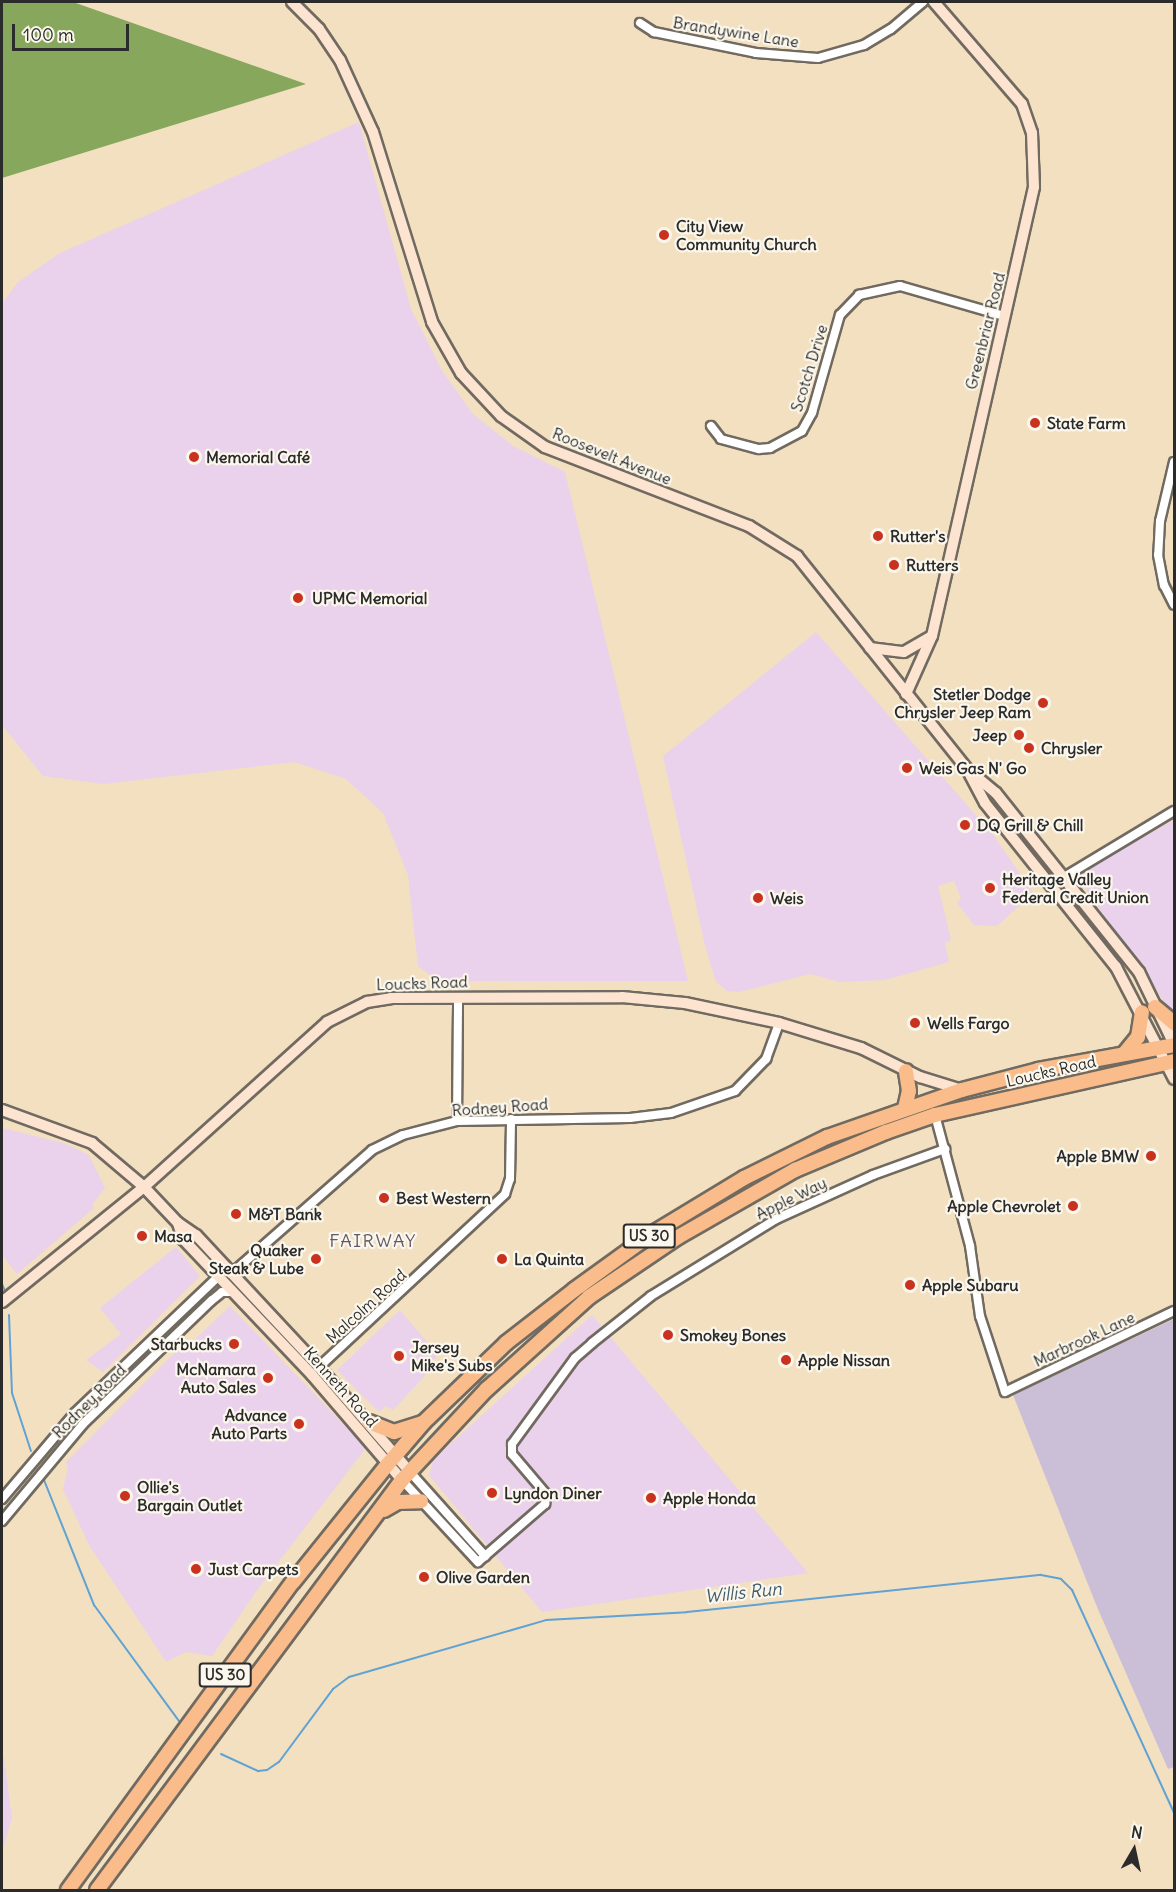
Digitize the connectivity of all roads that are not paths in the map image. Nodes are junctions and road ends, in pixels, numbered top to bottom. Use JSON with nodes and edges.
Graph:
{"nodes":[{"id":1,"x":292,"y":2,"type":"edge"},
{"id":2,"x":923,"y":2,"type":"edge"},
{"id":3,"x":934,"y":2,"type":"edge"},
{"id":4,"x":640,"y":23,"type":"dead end"},
{"id":5,"x":1004,"y":316,"type":"junction"},
{"id":6,"x":711,"y":426,"type":"dead end"},
{"id":7,"x":1174,"y":462,"type":"edge"},
{"id":8,"x":1174,"y":605,"type":"edge"},
{"id":9,"x":932,"y":636,"type":"junction"},
{"id":10,"x":870,"y":648,"type":"junction"},
{"id":11,"x":906,"y":694,"type":"junction"},
{"id":12,"x":967,"y":770,"type":"junction"},
{"id":13,"x":1174,"y":811,"type":"edge"},
{"id":14,"x":994,"y":814,"type":"junction"},
{"id":15,"x":1064,"y":877,"type":"junction"},
{"id":16,"x":458,"y":998,"type":"junction"},
{"id":17,"x":1148,"y":1010,"type":"junction"},
{"id":18,"x":779,"y":1023,"type":"junction"},
{"id":19,"x":1174,"y":1023,"type":"edge"},
{"id":20,"x":1174,"y":1045,"type":"edge"},
{"id":21,"x":1160,"y":1047,"type":"junction"},
{"id":22,"x":1124,"y":1054,"type":"junction"},
{"id":23,"x":1171,"y":1061,"type":"edge"},
{"id":24,"x":906,"y":1071,"type":"junction"},
{"id":25,"x":1174,"y":1079,"type":"edge"},
{"id":26,"x":962,"y":1090,"type":"junction"},
{"id":27,"x":904,"y":1108,"type":"junction"},
{"id":28,"x":2,"y":1110,"type":"edge"},
{"id":29,"x":935,"y":1115,"type":"junction"},
{"id":30,"x":511,"y":1119,"type":"junction"},
{"id":31,"x":457,"y":1121,"type":"junction"},
{"id":32,"x":945,"y":1149,"type":"junction"},
{"id":33,"x":144,"y":1187,"type":"junction"},
{"id":34,"x":178,"y":1223,"type":"junction"},
{"id":35,"x":231,"y":1274,"type":"junction"},
{"id":36,"x":219,"y":1276,"type":"junction"},
{"id":37,"x":238,"y":1289,"type":"junction"},
{"id":38,"x":2,"y":1302,"type":"edge"},
{"id":39,"x":1174,"y":1311,"type":"edge"},
{"id":40,"x":319,"y":1367,"type":"junction"},
{"id":41,"x":369,"y":1422,"type":"junction"},
{"id":42,"x":424,"y":1422,"type":"junction"},
{"id":43,"x":392,"y":1460,"type":"junction"},
{"id":44,"x":406,"y":1476,"type":"junction"},
{"id":45,"x":2,"y":1499,"type":"edge"},
{"id":46,"x":420,"y":1501,"type":"junction"},
{"id":47,"x":380,"y":1513,"type":"junction"},
{"id":48,"x":2,"y":1521,"type":"edge"},
{"id":49,"x":485,"y":1556,"type":"junction"},
{"id":50,"x":68,"y":1890,"type":"edge"},
{"id":51,"x":98,"y":1890,"type":"edge"}],
"edges":[{"from":1,"to":10,"type":"street","name":"Roosevelt Avenue"},
{"from":2,"to":4,"type":"street","name":"Brandywine Lane"},
{"from":3,"to":5,"type":"street","name":"Greenbriar Road"},
{"from":5,"to":6,"type":"street","name":"Scotch Drive"},
{"from":5,"to":9,"type":"street","name":"Greenbriar Road"},
{"from":7,"to":8,"type":"street"},
{"from":9,"to":10,"type":"street"},
{"from":9,"to":11,"type":"street","name":"Greenbriar Road"},
{"from":10,"to":11,"type":"street","name":"Roosevelt Avenue"},
{"from":11,"to":12,"type":"street","name":"Roosevelt Avenue"},
{"from":12,"to":14,"type":"street","name":"Roosevelt Avenue"},
{"from":12,"to":15,"type":"street","name":"Roosevelt Avenue"},
{"from":13,"to":15,"type":"street"},
{"from":14,"to":15,"type":"street"},
{"from":14,"to":17,"type":"street","name":"Roosevelt Avenue"},
{"from":15,"to":17,"type":"street","name":"Roosevelt Avenue"},
{"from":16,"to":18,"type":"street","name":"Loucks Road"},
{"from":16,"to":31,"type":"street"},
{"from":16,"to":33,"type":"street","name":"Loucks Road"},
{"from":17,"to":19,"type":"highway"},
{"from":17,"to":20,"type":"street","name":"Roosevelt Avenue"},
{"from":17,"to":21,"type":"street","name":"Roosevelt Avenue"},
{"from":17,"to":22,"type":"highway"},
{"from":18,"to":24,"type":"street","name":"Loucks Road"},
{"from":18,"to":30,"type":"street","name":"Rodney Road"},
{"from":20,"to":21,"type":"highway","name":"Loucks Road","number":"US 30"},
{"from":21,"to":22,"type":"highway","name":"Loucks Road","number":"US 30"},
{"from":21,"to":23,"type":"street","name":"Roosevelt Avenue"},
{"from":22,"to":26,"type":"highway","name":"Loucks Road","number":"US 30"},
{"from":23,"to":25,"type":"street","name":"Roosevelt Avenue"},
{"from":23,"to":29,"type":"highway","name":"Loucks Road","number":"US 30"},
{"from":24,"to":26,"type":"street","name":"Loucks Road"},
{"from":24,"to":27,"type":"highway"},
{"from":26,"to":27,"type":"highway","name":"US 30","number":"US 30"},
{"from":27,"to":42,"type":"highway","name":"US 30","number":"US 30"},
{"from":28,"to":33,"type":"street","name":"Kenneth Road"},
{"from":29,"to":32,"type":"street"},
{"from":29,"to":44,"type":"highway","name":"US 30","number":"US 30"},
{"from":30,"to":31,"type":"street","name":"Rodney Road"},
{"from":30,"to":40,"type":"street","name":"Malcolm Road"},
{"from":31,"to":35,"type":"street","name":"Rodney Road"},
{"from":32,"to":39,"type":"street","name":"Marbrook Lane"},
{"from":32,"to":49,"type":"street","name":"Apple Way"},
{"from":33,"to":34,"type":"street","name":"Kenneth Road"},
{"from":33,"to":38,"type":"street","name":"Loucks Road"},
{"from":34,"to":35,"type":"street","name":"Kenneth Road"},
{"from":34,"to":36,"type":"street","name":"Kenneth Road"},
{"from":35,"to":37,"type":"street","name":"Kenneth Road"},
{"from":36,"to":37,"type":"street"},
{"from":36,"to":45,"type":"street","name":"Rodney Road"},
{"from":37,"to":40,"type":"street","name":"Kenneth Road"},
{"from":37,"to":43,"type":"street","name":"Kenneth Road"},
{"from":37,"to":48,"type":"street","name":"Rodney Road"},
{"from":40,"to":41,"type":"street","name":"Kenneth Road"},
{"from":41,"to":42,"type":"highway"},
{"from":41,"to":43,"type":"street","name":"Kenneth Road"},
{"from":42,"to":43,"type":"highway","name":"US 30","number":"US 30"},
{"from":43,"to":44,"type":"street","name":"Kenneth Road"},
{"from":43,"to":50,"type":"highway","name":"US 30","number":"US 30"},
{"from":44,"to":46,"type":"street","name":"Kenneth Road"},
{"from":44,"to":47,"type":"highway","name":"US 30","number":"US 30"},
{"from":44,"to":49,"type":"street","name":"Kenneth Road"},
{"from":46,"to":47,"type":"highway"},
{"from":46,"to":49,"type":"street","name":"Kenneth Road"},
{"from":47,"to":51,"type":"highway","name":"US 30","number":"US 30"}]}
